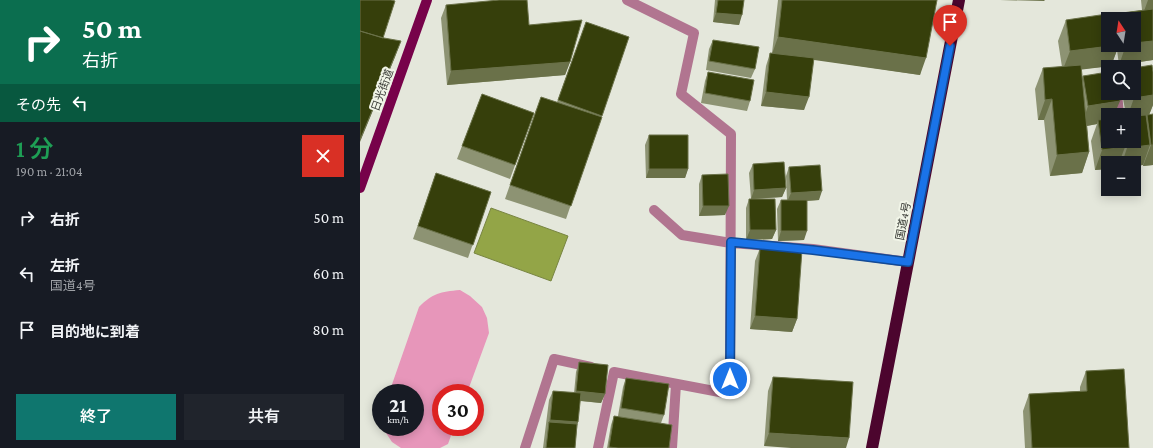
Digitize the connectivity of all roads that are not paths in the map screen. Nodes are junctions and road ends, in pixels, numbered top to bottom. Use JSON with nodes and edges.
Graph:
{"nodes":[{"id":1,"x":427,"y":0,"type":"edge"},
{"id":2,"x":627,"y":0,"type":"edge"},
{"id":3,"x":959,"y":0,"type":"edge"},
{"id":4,"x":360,"y":188,"type":"edge"},
{"id":5,"x":654,"y":210,"type":"dead end"},
{"id":6,"x":731,"y":242,"type":"junction"},
{"id":7,"x":908,"y":262,"type":"junction"},
{"id":8,"x":607,"y":370,"type":"junction"},
{"id":9,"x":676,"y":384,"type":"junction"},
{"id":10,"x":525,"y":448,"type":"edge"},
{"id":11,"x":598,"y":448,"type":"edge"},
{"id":12,"x":672,"y":448,"type":"edge"},
{"id":13,"x":872,"y":448,"type":"edge"}],
"edges":[{"from":1,"to":4,"type":"main road","name":"日光街道"},
{"from":2,"to":6,"type":"street"},
{"from":3,"to":7,"type":"highway","name":"国道4号"},
{"from":5,"to":6,"type":"street"},
{"from":6,"to":7,"type":"street"},
{"from":6,"to":9,"type":"street"},
{"from":7,"to":13,"type":"highway","name":"国道4号"},
{"from":8,"to":9,"type":"street"},
{"from":8,"to":10,"type":"street"},
{"from":8,"to":11,"type":"street"},
{"from":9,"to":12,"type":"street"}]}
